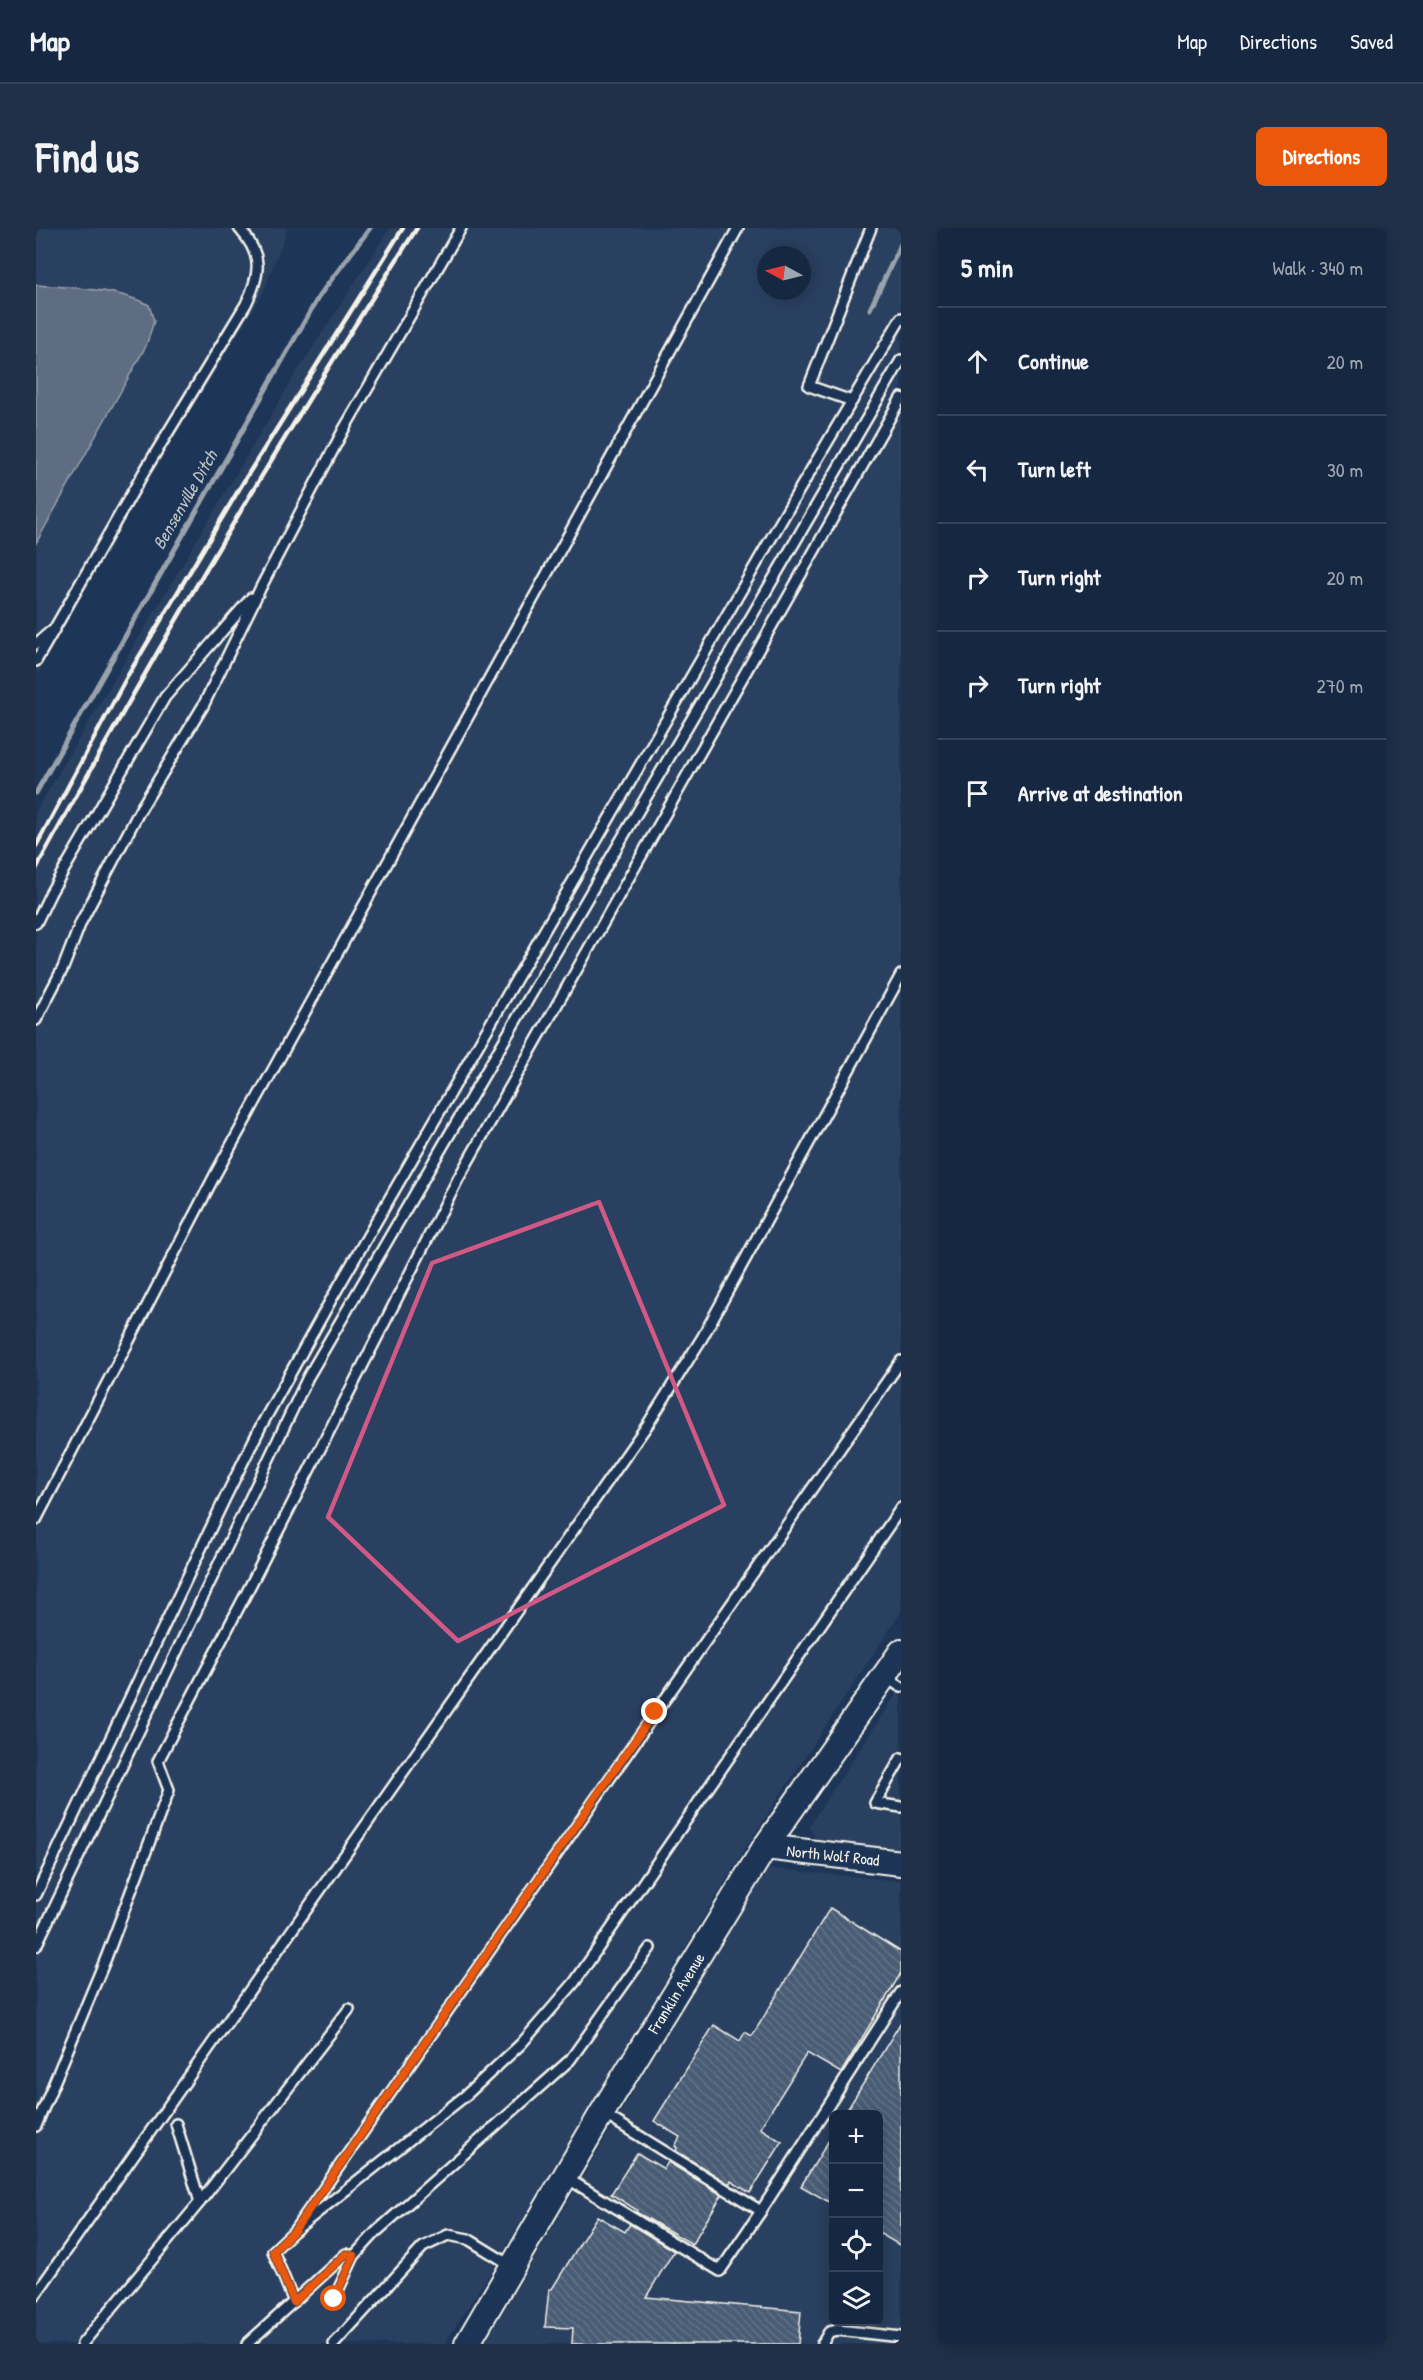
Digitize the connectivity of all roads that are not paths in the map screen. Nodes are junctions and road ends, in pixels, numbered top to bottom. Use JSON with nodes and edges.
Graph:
{"nodes":[{"id":1,"x":239,"y":228,"type":"edge"},
{"id":2,"x":461,"y":228,"type":"edge"},
{"id":3,"x":738,"y":228,"type":"edge"},
{"id":4,"x":871,"y":228,"type":"edge"},
{"id":5,"x":901,"y":318,"type":"edge"},
{"id":6,"x":901,"y":360,"type":"edge"},
{"id":7,"x":901,"y":398,"type":"edge"},
{"id":8,"x":852,"y":401,"type":"junction"},
{"id":9,"x":261,"y":587,"type":"junction"},
{"id":10,"x":56,"y":626,"type":"junction"},
{"id":11,"x":36,"y":644,"type":"edge"},
{"id":12,"x":36,"y":661,"type":"edge"},
{"id":13,"x":36,"y":923,"type":"edge"},
{"id":14,"x":901,"y":975,"type":"edge"},
{"id":15,"x":36,"y":1020,"type":"edge"},
{"id":16,"x":901,"y":1361,"type":"edge"},
{"id":17,"x":901,"y":1508,"type":"edge"},
{"id":18,"x":36,"y":1520,"type":"edge"},
{"id":19,"x":901,"y":1652,"type":"edge"},
{"id":20,"x":893,"y":1682,"type":"edge"},
{"id":21,"x":901,"y":1758,"type":"edge"},
{"id":22,"x":901,"y":1807,"type":"edge"},
{"id":23,"x":765,"y":1847,"type":"junction"},
{"id":24,"x":901,"y":1863,"type":"edge"},
{"id":25,"x":36,"y":1895,"type":"edge"},
{"id":26,"x":36,"y":1946,"type":"edge"},
{"id":27,"x":650,"y":1948,"type":"dead end"},
{"id":28,"x":901,"y":1992,"type":"edge"},
{"id":29,"x":349,"y":2009,"type":"dead end"},
{"id":30,"x":602,"y":2113,"type":"junction"},
{"id":31,"x":176,"y":2124,"type":"dead end"},
{"id":32,"x":36,"y":2126,"type":"edge"},
{"id":33,"x":564,"y":2177,"type":"junction"},
{"id":34,"x":200,"y":2202,"type":"junction"},
{"id":35,"x":761,"y":2211,"type":"junction"},
{"id":36,"x":294,"y":2231,"type":"junction"},
{"id":37,"x":354,"y":2256,"type":"junction"},
{"id":38,"x":512,"y":2266,"type":"junction"},
{"id":39,"x":36,"y":2294,"type":"edge"},
{"id":40,"x":334,"y":2299,"type":"dead end"},
{"id":41,"x":294,"y":2302,"type":"junction"},
{"id":42,"x":901,"y":2337,"type":"edge"},
{"id":43,"x":82,"y":2344,"type":"edge"},
{"id":44,"x":247,"y":2344,"type":"edge"},
{"id":45,"x":334,"y":2344,"type":"edge"},
{"id":46,"x":468,"y":2344,"type":"edge"},
{"id":47,"x":822,"y":2344,"type":"edge"}],
"edges":[{"from":1,"to":10,"type":"lane"},
{"from":2,"to":9,"type":"lane"},
{"from":3,"to":18,"type":"lane"},
{"from":4,"to":8,"type":"lane"},
{"from":5,"to":8,"type":"lane"},
{"from":6,"to":26,"type":"lane"},
{"from":7,"to":32,"type":"lane"},
{"from":8,"to":25,"type":"lane"},
{"from":9,"to":13,"type":"lane"},
{"from":9,"to":15,"type":"lane"},
{"from":10,"to":11,"type":"lane"},
{"from":10,"to":12,"type":"lane"},
{"from":14,"to":39,"type":"lane"},
{"from":16,"to":36,"type":"lane"},
{"from":17,"to":36,"type":"lane"},
{"from":19,"to":20,"type":"main road","name":"Franklin Avenue"},
{"from":20,"to":23,"type":"main road","name":"Franklin Avenue"},
{"from":21,"to":22,"type":"lane"},
{"from":23,"to":24,"type":"main road","name":"North Wolf Road"},
{"from":23,"to":30,"type":"main road","name":"Franklin Avenue"},
{"from":27,"to":37,"type":"lane"},
{"from":28,"to":35,"type":"lane"},
{"from":29,"to":34,"type":"lane"},
{"from":30,"to":33,"type":"main road","name":"Franklin Avenue"},
{"from":30,"to":35,"type":"lane"},
{"from":31,"to":34,"type":"lane"},
{"from":33,"to":35,"type":"lane"},
{"from":33,"to":38,"type":"main road","name":"Franklin Avenue"},
{"from":34,"to":43,"type":"lane"},
{"from":36,"to":41,"type":"lane"},
{"from":37,"to":40,"type":"lane"},
{"from":37,"to":41,"type":"lane"},
{"from":38,"to":45,"type":"lane"},
{"from":38,"to":46,"type":"main road","name":"Franklin Avenue"},
{"from":41,"to":44,"type":"lane"},
{"from":42,"to":47,"type":"lane"}]}
